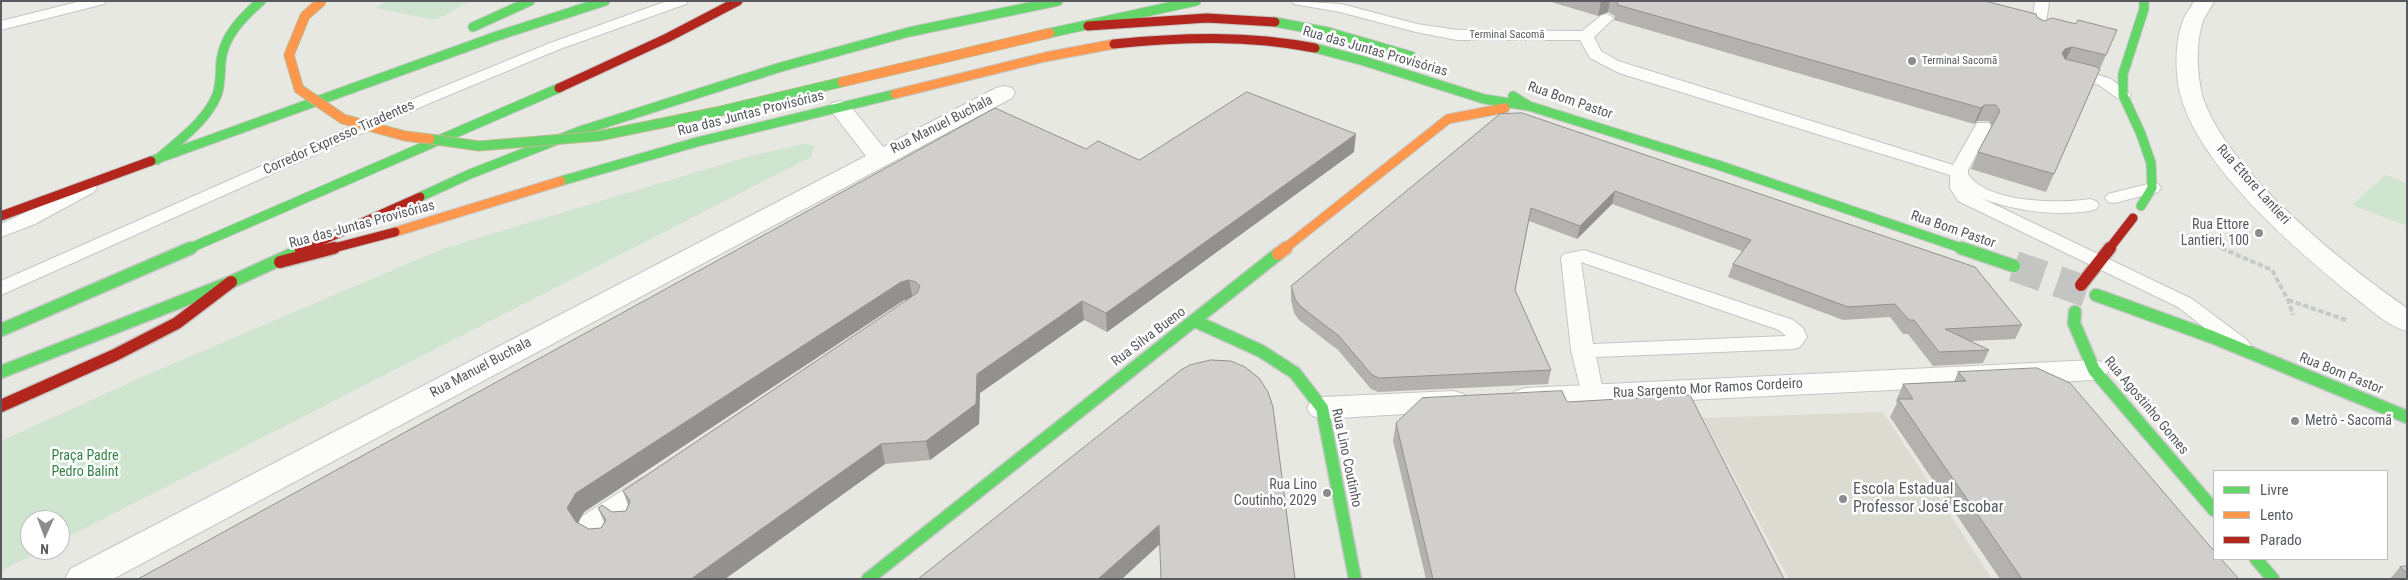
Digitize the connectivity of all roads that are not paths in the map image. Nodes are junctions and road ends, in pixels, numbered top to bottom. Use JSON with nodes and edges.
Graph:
{"nodes":[{"id":1,"x":261,"y":1,"type":"edge"},
{"id":2,"x":322,"y":1,"type":"edge"},
{"id":3,"x":530,"y":1,"type":"edge"},
{"id":4,"x":605,"y":1,"type":"edge"},
{"id":5,"x":681,"y":1,"type":"edge"},
{"id":6,"x":738,"y":1,"type":"edge"},
{"id":7,"x":1058,"y":1,"type":"edge"},
{"id":8,"x":1207,"y":1,"type":"edge"},
{"id":9,"x":1299,"y":1,"type":"edge"},
{"id":10,"x":2042,"y":1,"type":"edge"},
{"id":11,"x":2204,"y":1,"type":"edge"},
{"id":12,"x":1193,"y":2,"type":"edge"},
{"id":13,"x":90,"y":3,"type":"edge"},
{"id":14,"x":2144,"y":5,"type":"edge"},
{"id":15,"x":1607,"y":18,"type":"dead end"},
{"id":16,"x":1,"y":26,"type":"edge"},
{"id":17,"x":1077,"y":28,"type":"junction"},
{"id":18,"x":461,"y":32,"type":"dead end"},
{"id":19,"x":2038,"y":32,"type":"edge"},
{"id":20,"x":1586,"y":36,"type":"junction"},
{"id":21,"x":406,"y":56,"type":"dead end"},
{"id":22,"x":1424,"y":60,"type":"dead end"},
{"id":23,"x":2064,"y":70,"type":"edge"},
{"id":24,"x":1426,"y":80,"type":"junction"},
{"id":25,"x":1498,"y":88,"type":"dead end"},
{"id":26,"x":1004,"y":93,"type":"dead end"},
{"id":27,"x":2123,"y":95,"type":"junction"},
{"id":28,"x":1529,"y":106,"type":"junction"},
{"id":29,"x":840,"y":108,"type":"junction"},
{"id":30,"x":1448,"y":119,"type":"junction"},
{"id":31,"x":1983,"y":127,"type":"edge"},
{"id":32,"x":233,"y":131,"type":"junction"},
{"id":33,"x":879,"y":157,"type":"junction"},
{"id":34,"x":157,"y":160,"type":"junction"},
{"id":35,"x":1958,"y":172,"type":"junction"},
{"id":36,"x":110,"y":177,"type":"junction"},
{"id":37,"x":2152,"y":188,"type":"junction"},
{"id":38,"x":2114,"y":198,"type":"dead end"},
{"id":39,"x":2090,"y":205,"type":"dead end"},
{"id":40,"x":2141,"y":206,"type":"dead end"},
{"id":41,"x":1,"y":216,"type":"edge"},
{"id":42,"x":2133,"y":218,"type":"dead end"},
{"id":43,"x":1,"y":231,"type":"edge"},
{"id":44,"x":276,"y":262,"type":"junction"},
{"id":45,"x":2098,"y":263,"type":"junction"},
{"id":46,"x":2014,"y":266,"type":"tunnel mouth"},
{"id":47,"x":231,"y":282,"type":"junction"},
{"id":48,"x":2081,"y":285,"type":"dead end"},
{"id":49,"x":1,"y":288,"type":"edge"},
{"id":50,"x":2096,"y":295,"type":"tunnel mouth"},
{"id":51,"x":2075,"y":312,"type":"dead end"},
{"id":52,"x":1196,"y":321,"type":"junction"},
{"id":53,"x":2407,"y":322,"type":"edge"},
{"id":54,"x":1,"y":330,"type":"edge"},
{"id":55,"x":1582,"y":350,"type":"junction"},
{"id":56,"x":2252,"y":354,"type":"junction"},
{"id":57,"x":2094,"y":370,"type":"junction"},
{"id":58,"x":1,"y":372,"type":"edge"},
{"id":59,"x":1593,"y":395,"type":"junction"},
{"id":60,"x":1,"y":406,"type":"edge"},
{"id":61,"x":1322,"y":408,"type":"junction"},
{"id":62,"x":2407,"y":417,"type":"edge"},
{"id":63,"x":661,"y":475,"type":"edge"},
{"id":64,"x":2213,"y":509,"type":"edge"},
{"id":65,"x":600,"y":539,"type":"edge"},
{"id":66,"x":2257,"y":560,"type":"edge"},
{"id":67,"x":82,"y":579,"type":"edge"},
{"id":68,"x":868,"y":579,"type":"edge"},
{"id":69,"x":1355,"y":579,"type":"edge"},
{"id":70,"x":2273,"y":579,"type":"edge"}],
"edges":[{"from":1,"to":34,"type":"main road"},
{"from":2,"to":17,"type":"main road","bridge":true},
{"from":3,"to":18,"type":"main road"},
{"from":4,"to":32,"type":"main road"},
{"from":5,"to":49,"type":"lane","name":"Corredor Expresso Tiradentes"},
{"from":6,"to":54,"type":"main road","bridge":true},
{"from":7,"to":44,"type":"main road"},
{"from":8,"to":12,"type":"lane"},
{"from":9,"to":20,"type":"lane","name":"Terminal Sacomã"},
{"from":10,"to":19,"type":"lane"},
{"from":11,"to":53,"type":"street","name":"Rua Ettore Lantieri"},
{"from":12,"to":17,"type":"main road"},
{"from":13,"to":16,"type":"lane"},
{"from":14,"to":27,"type":"main road"},
{"from":15,"to":20,"type":"lane"},
{"from":17,"to":22,"type":"main road"},
{"from":20,"to":35,"type":"lane"},
{"from":21,"to":32,"type":"main road"},
{"from":23,"to":27,"type":"lane"},
{"from":24,"to":28,"type":"main road","name":"Rua das Juntas Provisórias"},
{"from":24,"to":29,"type":"main road","name":"Rua das Juntas Provisórias"},
{"from":24,"to":30,"type":"main road"},
{"from":25,"to":28,"type":"main road","name":"Rua Bom Pastor"},
{"from":26,"to":33,"type":"street","name":"Rua Manuel Buchala"},
{"from":27,"to":37,"type":"main road"},
{"from":28,"to":30,"type":"main road","name":"Rua Silva Bueno"},
{"from":28,"to":46,"type":"main road","name":"Rua Bom Pastor"},
{"from":29,"to":33,"type":"street","name":"Rua Manuel Buchala"},
{"from":29,"to":44,"type":"main road","name":"Rua das Juntas Provisórias"},
{"from":30,"to":52,"type":"main road","name":"Rua Silva Bueno"},
{"from":31,"to":35,"type":"lane"},
{"from":32,"to":34,"type":"main road"},
{"from":33,"to":67,"type":"street","name":"Rua Manuel Buchala"},
{"from":34,"to":36,"type":"main road"},
{"from":35,"to":39,"type":"lane"},
{"from":35,"to":45,"type":"lane"},
{"from":36,"to":41,"type":"main road"},
{"from":36,"to":43,"type":"lane"},
{"from":37,"to":38,"type":"lane"},
{"from":37,"to":40,"type":"main road"},
{"from":42,"to":45,"type":"main road"},
{"from":44,"to":47,"type":"main road","name":"Rua das Juntas Provisórias"},
{"from":45,"to":48,"type":"main road"},
{"from":45,"to":56,"type":"lane"},
{"from":47,"to":58,"type":"main road","name":"Rua das Juntas Provisórias"},
{"from":47,"to":60,"type":"main road"},
{"from":50,"to":56,"type":"main road","name":"Rua Bom Pastor"},
{"from":51,"to":57,"type":"main road","name":"Rua Agostinho Gomes"},
{"from":52,"to":61,"type":"main road","name":"Rua Lino Coutinho"},
{"from":52,"to":68,"type":"main road","name":"Rua Silva Bueno"},
{"from":55,"to":55,"type":"lane"},
{"from":55,"to":59,"type":"lane"},
{"from":56,"to":62,"type":"main road","name":"Rua Bom Pastor"},
{"from":57,"to":59,"type":"street","name":"Rua Sargento Mor Ramos Cordeiro"},
{"from":57,"to":64,"type":"main road","name":"Rua Agostinho Gomes"},
{"from":59,"to":61,"type":"street","name":"Rua Sargento Mor Ramos Cordeiro"},
{"from":61,"to":69,"type":"main road","name":"Rua Lino Coutinho"},
{"from":63,"to":65,"type":"lane"},
{"from":66,"to":70,"type":"main road"}]}
